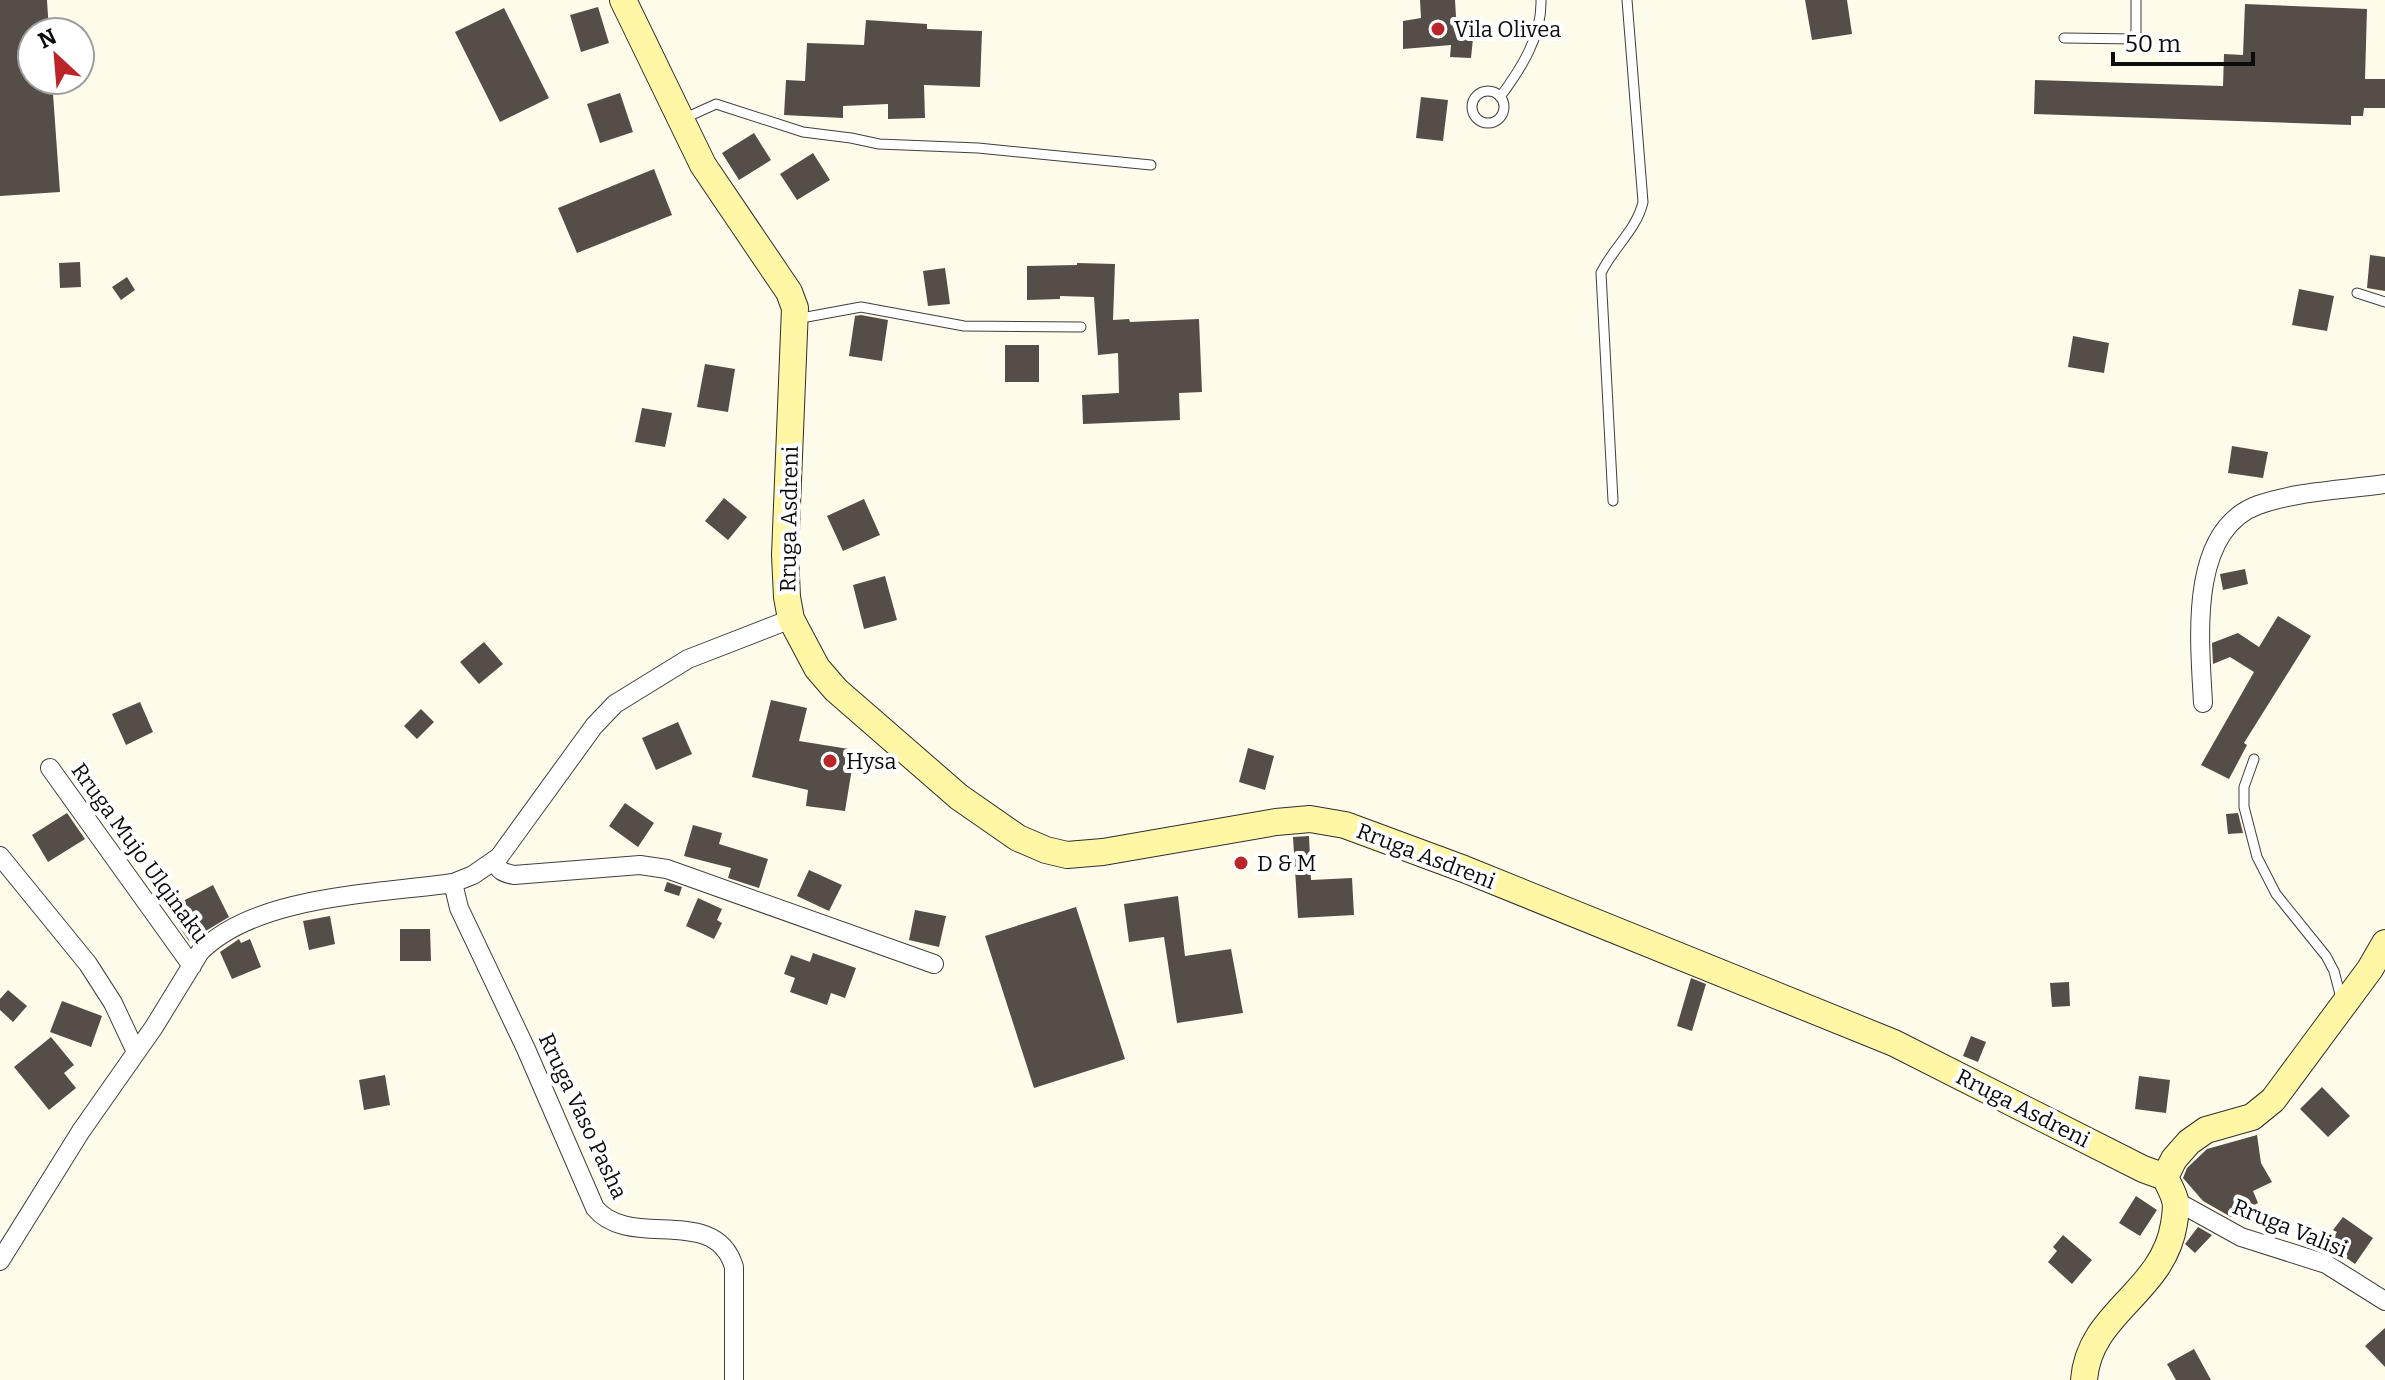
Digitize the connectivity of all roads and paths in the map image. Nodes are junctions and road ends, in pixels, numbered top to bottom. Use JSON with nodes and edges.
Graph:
{"nodes":[{"id":1,"x":623,"y":0,"type":"edge"},
{"id":2,"x":1541,"y":0,"type":"edge"},
{"id":3,"x":1627,"y":0,"type":"edge"},
{"id":4,"x":2136,"y":0,"type":"edge"},
{"id":5,"x":2064,"y":38,"type":"dead end"},
{"id":6,"x":1500,"y":97,"type":"dead end"},
{"id":7,"x":680,"y":121,"type":"junction"},
{"id":8,"x":1151,"y":165,"type":"dead end"},
{"id":9,"x":2357,"y":293,"type":"dead end"},
{"id":10,"x":2385,"y":302,"type":"edge"},
{"id":11,"x":796,"y":319,"type":"junction"},
{"id":12,"x":1081,"y":327,"type":"dead end"},
{"id":13,"x":2385,"y":484,"type":"edge"},
{"id":14,"x":1613,"y":501,"type":"dead end"},
{"id":15,"x":791,"y":619,"type":"junction"},
{"id":16,"x":2203,"y":703,"type":"dead end"},
{"id":17,"x":2254,"y":759,"type":"dead end"},
{"id":18,"x":50,"y":768,"type":"dead end"},
{"id":19,"x":0,"y":856,"type":"edge"},
{"id":20,"x":495,"y":861,"type":"junction"},
{"id":21,"x":453,"y":883,"type":"junction"},
{"id":22,"x":2385,"y":943,"type":"edge"},
{"id":23,"x":934,"y":964,"type":"dead end"},
{"id":24,"x":192,"y":966,"type":"junction"},
{"id":25,"x":2343,"y":1006,"type":"junction"},
{"id":26,"x":136,"y":1052,"type":"junction"},
{"id":27,"x":2165,"y":1177,"type":"junction"},
{"id":28,"x":2176,"y":1201,"type":"junction"},
{"id":29,"x":0,"y":1261,"type":"edge"},
{"id":30,"x":2385,"y":1301,"type":"edge"},
{"id":31,"x":734,"y":1380,"type":"edge"},
{"id":32,"x":2084,"y":1380,"type":"edge"}],
"edges":[{"from":1,"to":7,"type":"street","name":"Rruga Asdreni"},
{"from":2,"to":6,"type":"lane"},
{"from":3,"to":14,"type":"lane"},
{"from":4,"to":5,"type":"lane"},
{"from":7,"to":8,"type":"lane"},
{"from":7,"to":11,"type":"street","name":"Rruga Asdreni"},
{"from":9,"to":10,"type":"lane"},
{"from":11,"to":12,"type":"lane"},
{"from":11,"to":15,"type":"street","name":"Rruga Asdreni"},
{"from":13,"to":16,"type":"street"},
{"from":15,"to":20,"type":"street"},
{"from":15,"to":27,"type":"street","name":"Rruga Asdreni"},
{"from":17,"to":25,"type":"lane"},
{"from":18,"to":24,"type":"street","name":"Rruga Mujo Ulqinaku"},
{"from":19,"to":26,"type":"street"},
{"from":20,"to":21,"type":"street"},
{"from":20,"to":23,"type":"street"},
{"from":21,"to":24,"type":"street","name":"Rruga Mujo Ulqinaku"},
{"from":21,"to":31,"type":"street","name":"Rruga Vaso Pasha"},
{"from":22,"to":25,"type":"street"},
{"from":24,"to":26,"type":"street","name":"Rruga Mujo Ulqinaku"},
{"from":25,"to":27,"type":"street"},
{"from":26,"to":29,"type":"street","name":"Rruga Mujo Ulqinaku"},
{"from":27,"to":28,"type":"street"},
{"from":28,"to":30,"type":"street","name":"Rruga Valisi"},
{"from":28,"to":32,"type":"street"}]}
